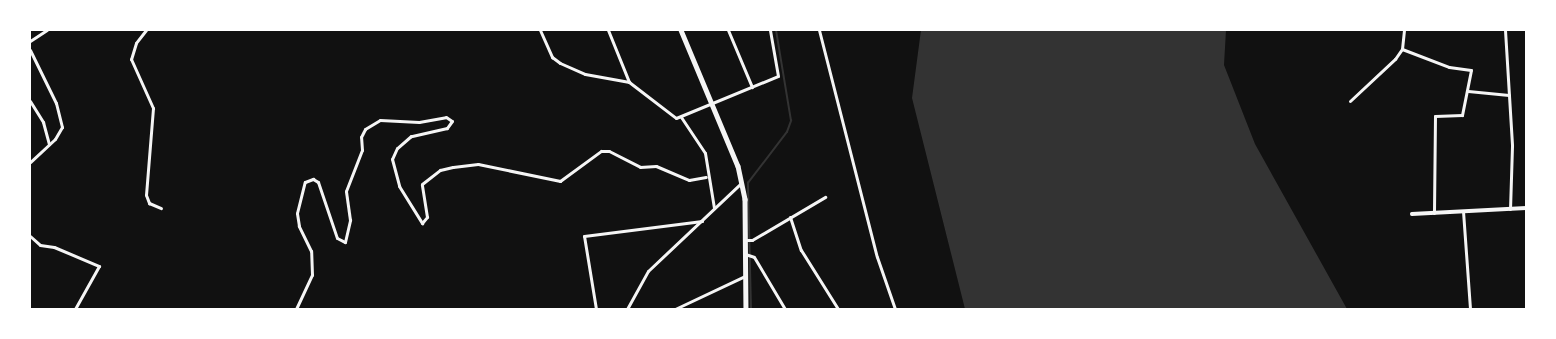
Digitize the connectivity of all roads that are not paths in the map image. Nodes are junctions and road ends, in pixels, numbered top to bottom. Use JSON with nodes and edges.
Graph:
{"nodes":[{"id":1,"x":47,"y":30,"type":"edge"},
{"id":2,"x":146,"y":30,"type":"edge"},
{"id":3,"x":540,"y":30,"type":"edge"},
{"id":4,"x":608,"y":30,"type":"edge"},
{"id":5,"x":682,"y":30,"type":"edge"},
{"id":6,"x":728,"y":30,"type":"edge"},
{"id":7,"x":770,"y":30,"type":"edge"},
{"id":8,"x":819,"y":30,"type":"edge"},
{"id":9,"x":1404,"y":30,"type":"edge"},
{"id":10,"x":1505,"y":30,"type":"edge"},
{"id":11,"x":30,"y":41,"type":"edge"},
{"id":12,"x":1402,"y":49,"type":"junction"},
{"id":13,"x":30,"y":50,"type":"edge"},
{"id":14,"x":629,"y":82,"type":"junction"},
{"id":15,"x":752,"y":87,"type":"junction"},
{"id":16,"x":1468,"y":91,"type":"junction"},
{"id":17,"x":1509,"y":94,"type":"junction"},
{"id":18,"x":30,"y":101,"type":"edge"},
{"id":19,"x":1350,"y":101,"type":"dead end"},
{"id":20,"x":712,"y":104,"type":"junction"},
{"id":21,"x":681,"y":117,"type":"junction"},
{"id":22,"x":48,"y":144,"type":"junction"},
{"id":23,"x":30,"y":162,"type":"edge"},
{"id":24,"x":706,"y":177,"type":"junction"},
{"id":25,"x":741,"y":183,"type":"junction"},
{"id":26,"x":825,"y":197,"type":"dead end"},
{"id":27,"x":161,"y":208,"type":"dead end"},
{"id":28,"x":714,"y":208,"type":"junction"},
{"id":29,"x":1526,"y":208,"type":"edge"},
{"id":30,"x":1510,"y":209,"type":"junction"},
{"id":31,"x":1463,"y":211,"type":"junction"},
{"id":32,"x":1434,"y":213,"type":"junction"},
{"id":33,"x":1412,"y":214,"type":"dead end"},
{"id":34,"x":790,"y":217,"type":"junction"},
{"id":35,"x":702,"y":221,"type":"junction"},
{"id":36,"x":30,"y":236,"type":"edge"},
{"id":37,"x":745,"y":240,"type":"junction"},
{"id":38,"x":746,"y":254,"type":"junction"},
{"id":39,"x":746,"y":276,"type":"junction"},
{"id":40,"x":75,"y":309,"type":"edge"},
{"id":41,"x":296,"y":309,"type":"edge"},
{"id":42,"x":596,"y":309,"type":"edge"},
{"id":43,"x":627,"y":309,"type":"edge"},
{"id":44,"x":675,"y":309,"type":"edge"},
{"id":45,"x":746,"y":309,"type":"edge"},
{"id":46,"x":785,"y":309,"type":"edge"},
{"id":47,"x":838,"y":309,"type":"edge"},
{"id":48,"x":895,"y":309,"type":"edge"},
{"id":49,"x":1470,"y":309,"type":"edge"}],
"edges":[{"from":1,"to":11,"type":"street"},
{"from":2,"to":27,"type":"street"},
{"from":3,"to":14,"type":"street"},
{"from":4,"to":14,"type":"street"},
{"from":5,"to":20,"type":"main road"},
{"from":6,"to":15,"type":"street"},
{"from":7,"to":15,"type":"street"},
{"from":8,"to":48,"type":"street"},
{"from":9,"to":12,"type":"street"},
{"from":10,"to":17,"type":"street"},
{"from":12,"to":16,"type":"street"},
{"from":12,"to":19,"type":"street"},
{"from":13,"to":22,"type":"street"},
{"from":14,"to":21,"type":"street"},
{"from":15,"to":20,"type":"street"},
{"from":16,"to":17,"type":"street"},
{"from":16,"to":32,"type":"street"},
{"from":17,"to":30,"type":"street"},
{"from":18,"to":22,"type":"street"},
{"from":20,"to":21,"type":"street"},
{"from":20,"to":25,"type":"main road"},
{"from":21,"to":24,"type":"street"},
{"from":22,"to":23,"type":"street"},
{"from":24,"to":28,"type":"street"},
{"from":24,"to":41,"type":"street"},
{"from":25,"to":28,"type":"street"},
{"from":25,"to":37,"type":"main road"},
{"from":26,"to":34,"type":"street"},
{"from":28,"to":35,"type":"street"},
{"from":29,"to":30,"type":"street"},
{"from":30,"to":31,"type":"street"},
{"from":31,"to":32,"type":"street"},
{"from":31,"to":49,"type":"street"},
{"from":32,"to":33,"type":"street"},
{"from":34,"to":37,"type":"street"},
{"from":34,"to":47,"type":"street"},
{"from":35,"to":42,"type":"street"},
{"from":35,"to":43,"type":"street"},
{"from":36,"to":40,"type":"street"},
{"from":37,"to":38,"type":"main road"},
{"from":38,"to":39,"type":"main road"},
{"from":38,"to":46,"type":"street"},
{"from":39,"to":44,"type":"street"},
{"from":39,"to":45,"type":"main road"}]}
